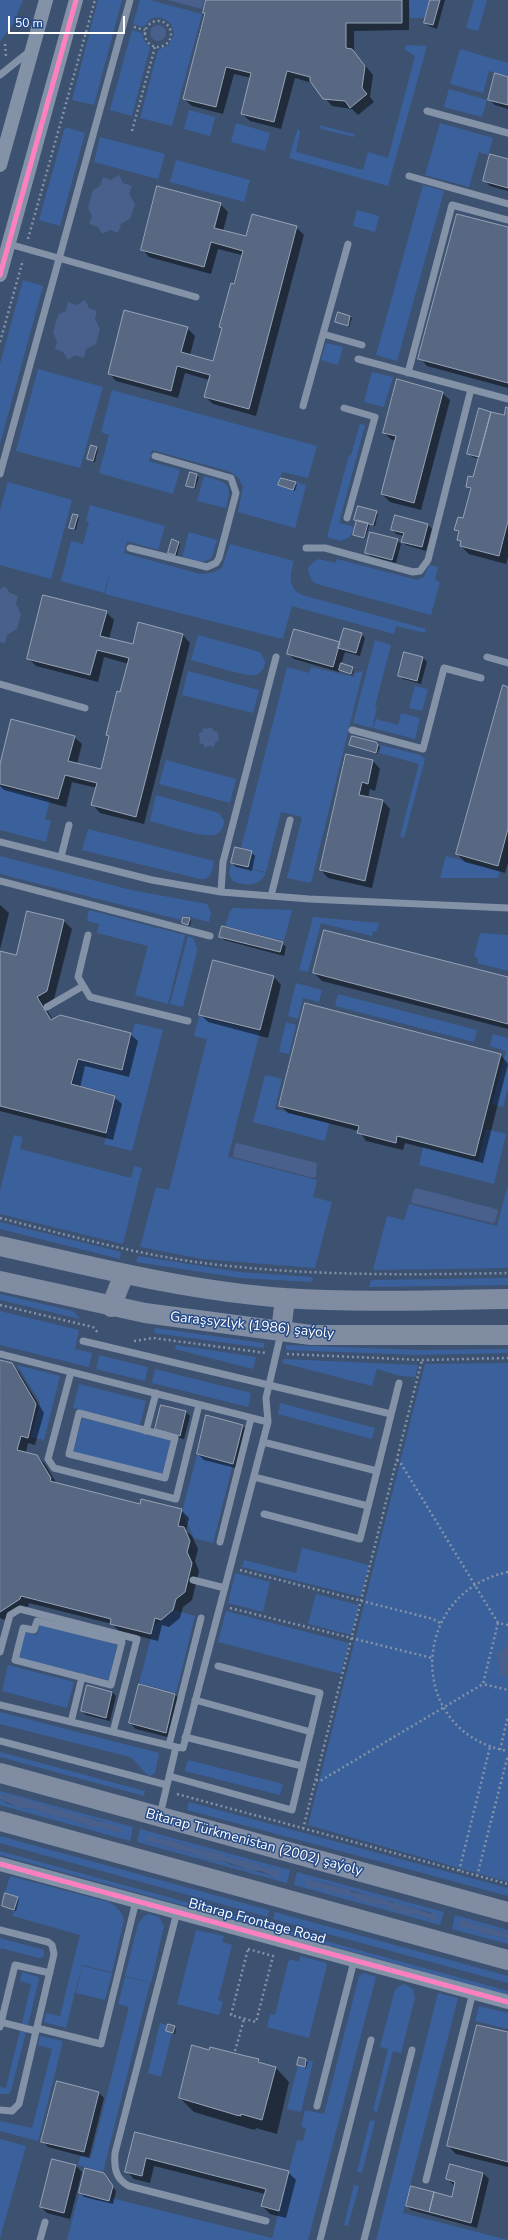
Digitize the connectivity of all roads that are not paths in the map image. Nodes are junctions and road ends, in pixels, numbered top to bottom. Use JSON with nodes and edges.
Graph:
{"nodes":[{"id":1,"x":46,"y":0,"type":"edge"},
{"id":2,"x":76,"y":0,"type":"edge"},
{"id":3,"x":130,"y":0,"type":"edge"},
{"id":4,"x":32,"y":50,"type":"junction"},
{"id":5,"x":0,"y":75,"type":"edge"},
{"id":6,"x":427,"y":111,"type":"dead end"},
{"id":7,"x":508,"y":133,"type":"edge"},
{"id":8,"x":0,"y":165,"type":"edge"},
{"id":9,"x":409,"y":176,"type":"dead end"},
{"id":10,"x":508,"y":204,"type":"edge"},
{"id":11,"x":508,"y":220,"type":"edge"},
{"id":12,"x":9,"y":244,"type":"junction"},
{"id":13,"x":348,"y":244,"type":"dead end"},
{"id":14,"x":59,"y":258,"type":"junction"},
{"id":15,"x":0,"y":275,"type":"edge"},
{"id":16,"x":196,"y":297,"type":"dead end"},
{"id":17,"x":323,"y":334,"type":"junction"},
{"id":18,"x":362,"y":345,"type":"dead end"},
{"id":19,"x":358,"y":359,"type":"dead end"},
{"id":20,"x":408,"y":372,"type":"junction"},
{"id":21,"x":471,"y":389,"type":"junction"},
{"id":22,"x":508,"y":399,"type":"edge"},
{"id":23,"x":303,"y":406,"type":"dead end"},
{"id":24,"x":344,"y":408,"type":"dead end"},
{"id":25,"x":154,"y":456,"type":"dead end"},
{"id":26,"x":0,"y":474,"type":"edge"},
{"id":27,"x":347,"y":518,"type":"dead end"},
{"id":28,"x":130,"y":548,"type":"dead end"},
{"id":29,"x":306,"y":548,"type":"dead end"},
{"id":30,"x":276,"y":657,"type":"dead end"},
{"id":31,"x":487,"y":657,"type":"dead end"},
{"id":32,"x":508,"y":663,"type":"edge"},
{"id":33,"x":481,"y":678,"type":"dead end"},
{"id":34,"x":0,"y":684,"type":"edge"},
{"id":35,"x":85,"y":708,"type":"dead end"},
{"id":36,"x":352,"y":730,"type":"dead end"},
{"id":37,"x":290,"y":820,"type":"dead end"},
{"id":38,"x":70,"y":825,"type":"dead end"},
{"id":39,"x":0,"y":842,"type":"edge"},
{"id":40,"x":61,"y":857,"type":"junction"},
{"id":41,"x":0,"y":881,"type":"edge"},
{"id":42,"x":221,"y":892,"type":"junction"},
{"id":43,"x":271,"y":896,"type":"junction"},
{"id":44,"x":508,"y":908,"type":"edge"},
{"id":45,"x":88,"y":935,"type":"dead end"},
{"id":46,"x":210,"y":936,"type":"dead end"},
{"id":47,"x":83,"y":986,"type":"junction"},
{"id":48,"x":47,"y":1007,"type":"dead end"},
{"id":49,"x":188,"y":1022,"type":"dead end"},
{"id":50,"x":0,"y":1246,"type":"edge"},
{"id":51,"x":124,"y":1274,"type":"junction"},
{"id":52,"x":0,"y":1281,"type":"edge"},
{"id":53,"x":285,"y":1298,"type":"junction"},
{"id":54,"x":508,"y":1299,"type":"edge"},
{"id":55,"x":111,"y":1307,"type":"junction"},
{"id":56,"x":281,"y":1332,"type":"junction"},
{"id":57,"x":508,"y":1334,"type":"edge"},
{"id":58,"x":83,"y":1341,"type":"dead end"},
{"id":59,"x":0,"y":1354,"type":"edge"},
{"id":60,"x":71,"y":1372,"type":"junction"},
{"id":61,"x":399,"y":1383,"type":"dead end"},
{"id":62,"x":269,"y":1385,"type":"junction"},
{"id":63,"x":156,"y":1394,"type":"junction"},
{"id":64,"x":199,"y":1405,"type":"junction"},
{"id":65,"x":391,"y":1414,"type":"junction"},
{"id":66,"x":251,"y":1418,"type":"junction"},
{"id":67,"x":268,"y":1422,"type":"junction"},
{"id":68,"x":146,"y":1431,"type":"junction"},
{"id":69,"x":262,"y":1442,"type":"junction"},
{"id":70,"x":377,"y":1471,"type":"junction"},
{"id":71,"x":254,"y":1477,"type":"junction"},
{"id":72,"x":368,"y":1506,"type":"junction"},
{"id":73,"x":264,"y":1514,"type":"dead end"},
{"id":74,"x":220,"y":1542,"type":"dead end"},
{"id":75,"x":193,"y":1580,"type":"dead end"},
{"id":76,"x":225,"y":1588,"type":"junction"},
{"id":77,"x":201,"y":1618,"type":"dead end"},
{"id":78,"x":0,"y":1652,"type":"edge"},
{"id":79,"x":218,"y":1666,"type":"dead end"},
{"id":80,"x":82,"y":1677,"type":"junction"},
{"id":81,"x":195,"y":1700,"type":"junction"},
{"id":82,"x":0,"y":1705,"type":"edge"},
{"id":83,"x":71,"y":1722,"type":"junction"},
{"id":84,"x":113,"y":1732,"type":"junction"},
{"id":85,"x":310,"y":1732,"type":"junction"},
{"id":86,"x":186,"y":1737,"type":"junction"},
{"id":87,"x":0,"y":1741,"type":"edge"},
{"id":88,"x":172,"y":1746,"type":"junction"},
{"id":89,"x":302,"y":1766,"type":"junction"},
{"id":90,"x":0,"y":1773,"type":"edge"},
{"id":91,"x":169,"y":1776,"type":"junction"},
{"id":92,"x":167,"y":1788,"type":"junction"},
{"id":93,"x":159,"y":1817,"type":"junction"},
{"id":94,"x":0,"y":1821,"type":"edge"},
{"id":95,"x":0,"y":1864,"type":"edge"},
{"id":96,"x":136,"y":1901,"type":"junction"},
{"id":97,"x":177,"y":1912,"type":"junction"},
{"id":98,"x":508,"y":1912,"type":"edge"},
{"id":99,"x":0,"y":1930,"type":"edge"},
{"id":100,"x":354,"y":1960,"type":"junction"},
{"id":101,"x":508,"y":1960,"type":"edge"},
{"id":102,"x":50,"y":1973,"type":"junction"},
{"id":103,"x":473,"y":1992,"type":"junction"},
{"id":104,"x":508,"y":2002,"type":"edge"},
{"id":105,"x":0,"y":2024,"type":"edge"},
{"id":106,"x":36,"y":2030,"type":"junction"},
{"id":107,"x":371,"y":2040,"type":"dead end"},
{"id":108,"x":412,"y":2050,"type":"dead end"},
{"id":109,"x":317,"y":2106,"type":"dead end"},
{"id":110,"x":0,"y":2110,"type":"edge"},
{"id":111,"x":426,"y":2180,"type":"dead end"},
{"id":112,"x":266,"y":2221,"type":"dead end"},
{"id":113,"x":45,"y":2222,"type":"dead end"},
{"id":114,"x":40,"y":2240,"type":"edge"},
{"id":115,"x":320,"y":2240,"type":"edge"},
{"id":116,"x":364,"y":2240,"type":"edge"}],
"edges":[{"from":1,"to":4,"type":"street"},
{"from":2,"to":12,"type":"street"},
{"from":3,"to":14,"type":"lane"},
{"from":4,"to":5,"type":"lane"},
{"from":4,"to":8,"type":"street"},
{"from":6,"to":7,"type":"lane"},
{"from":9,"to":10,"type":"lane"},
{"from":11,"to":20,"type":"lane"},
{"from":12,"to":14,"type":"lane"},
{"from":12,"to":15,"type":"street"},
{"from":13,"to":17,"type":"lane"},
{"from":14,"to":16,"type":"lane"},
{"from":14,"to":26,"type":"lane"},
{"from":17,"to":18,"type":"lane"},
{"from":17,"to":23,"type":"lane"},
{"from":19,"to":20,"type":"lane"},
{"from":20,"to":21,"type":"lane"},
{"from":21,"to":22,"type":"lane"},
{"from":21,"to":29,"type":"lane"},
{"from":24,"to":27,"type":"lane"},
{"from":25,"to":28,"type":"lane"},
{"from":30,"to":42,"type":"lane"},
{"from":31,"to":32,"type":"lane"},
{"from":33,"to":36,"type":"lane"},
{"from":34,"to":35,"type":"lane"},
{"from":37,"to":43,"type":"lane"},
{"from":38,"to":40,"type":"lane"},
{"from":39,"to":40,"type":"lane"},
{"from":40,"to":42,"type":"lane"},
{"from":41,"to":46,"type":"lane"},
{"from":42,"to":43,"type":"lane"},
{"from":43,"to":44,"type":"lane"},
{"from":45,"to":47,"type":"lane"},
{"from":47,"to":48,"type":"lane"},
{"from":47,"to":49,"type":"lane"},
{"from":50,"to":51,"type":"main road"},
{"from":51,"to":53,"type":"main road"},
{"from":51,"to":55,"type":"main road"},
{"from":52,"to":55,"type":"main road","name":"Garaşsyzlyk (1986) şaýoly"},
{"from":53,"to":54,"type":"main road"},
{"from":53,"to":56,"type":"main road"},
{"from":55,"to":56,"type":"main road","name":"Garaşsyzlyk (1986) şaýoly"},
{"from":56,"to":57,"type":"main road","name":"Garaşsyzlyk (1986) şaýoly"},
{"from":56,"to":62,"type":"lane"},
{"from":58,"to":62,"type":"lane"},
{"from":59,"to":60,"type":"lane"},
{"from":60,"to":63,"type":"lane"},
{"from":60,"to":64,"type":"lane"},
{"from":61,"to":65,"type":"lane"},
{"from":62,"to":65,"type":"lane"},
{"from":62,"to":67,"type":"lane"},
{"from":63,"to":64,"type":"lane"},
{"from":63,"to":68,"type":"lane"},
{"from":64,"to":66,"type":"lane"},
{"from":65,"to":70,"type":"lane"},
{"from":66,"to":67,"type":"lane"},
{"from":66,"to":74,"type":"lane"},
{"from":67,"to":69,"type":"lane"},
{"from":68,"to":68,"type":"lane"},
{"from":69,"to":70,"type":"lane"},
{"from":69,"to":71,"type":"lane"},
{"from":70,"to":72,"type":"lane"},
{"from":71,"to":72,"type":"lane"},
{"from":71,"to":76,"type":"lane"},
{"from":72,"to":73,"type":"lane"},
{"from":75,"to":76,"type":"lane"},
{"from":76,"to":81,"type":"lane"},
{"from":77,"to":88,"type":"lane"},
{"from":78,"to":84,"type":"lane"},
{"from":79,"to":85,"type":"lane"},
{"from":80,"to":80,"type":"lane"},
{"from":80,"to":83,"type":"lane"},
{"from":81,"to":85,"type":"lane"},
{"from":81,"to":86,"type":"lane"},
{"from":82,"to":83,"type":"lane"},
{"from":83,"to":84,"type":"lane"},
{"from":84,"to":88,"type":"lane"},
{"from":85,"to":89,"type":"lane"},
{"from":86,"to":88,"type":"lane"},
{"from":86,"to":89,"type":"lane"},
{"from":87,"to":92,"type":"lane"},
{"from":88,"to":91,"type":"lane"},
{"from":89,"to":91,"type":"lane"},
{"from":90,"to":93,"type":"main road","name":"Bitarap Türkmenistan (2002) şaýoly"},
{"from":91,"to":92,"type":"lane"},
{"from":92,"to":93,"type":"lane"},
{"from":93,"to":98,"type":"main road","name":"Bitarap Türkmenistan (2002) şaýoly"},
{"from":94,"to":101,"type":"main road"},
{"from":95,"to":96,"type":"street","name":"Bitarap Frontage Road"},
{"from":96,"to":97,"type":"street","name":"Bitarap Frontage Road"},
{"from":96,"to":106,"type":"lane"},
{"from":97,"to":100,"type":"street","name":"Bitarap Frontage Road"},
{"from":97,"to":112,"type":"lane"},
{"from":99,"to":102,"type":"lane"},
{"from":100,"to":103,"type":"street","name":"Bitarap Frontage Road"},
{"from":100,"to":109,"type":"lane"},
{"from":102,"to":105,"type":"lane"},
{"from":102,"to":106,"type":"lane"},
{"from":103,"to":104,"type":"street","name":"Bitarap Frontage Road"},
{"from":103,"to":111,"type":"lane"},
{"from":105,"to":106,"type":"lane"},
{"from":106,"to":110,"type":"lane"},
{"from":107,"to":115,"type":"lane"},
{"from":108,"to":116,"type":"lane"},
{"from":113,"to":114,"type":"lane"}]}
